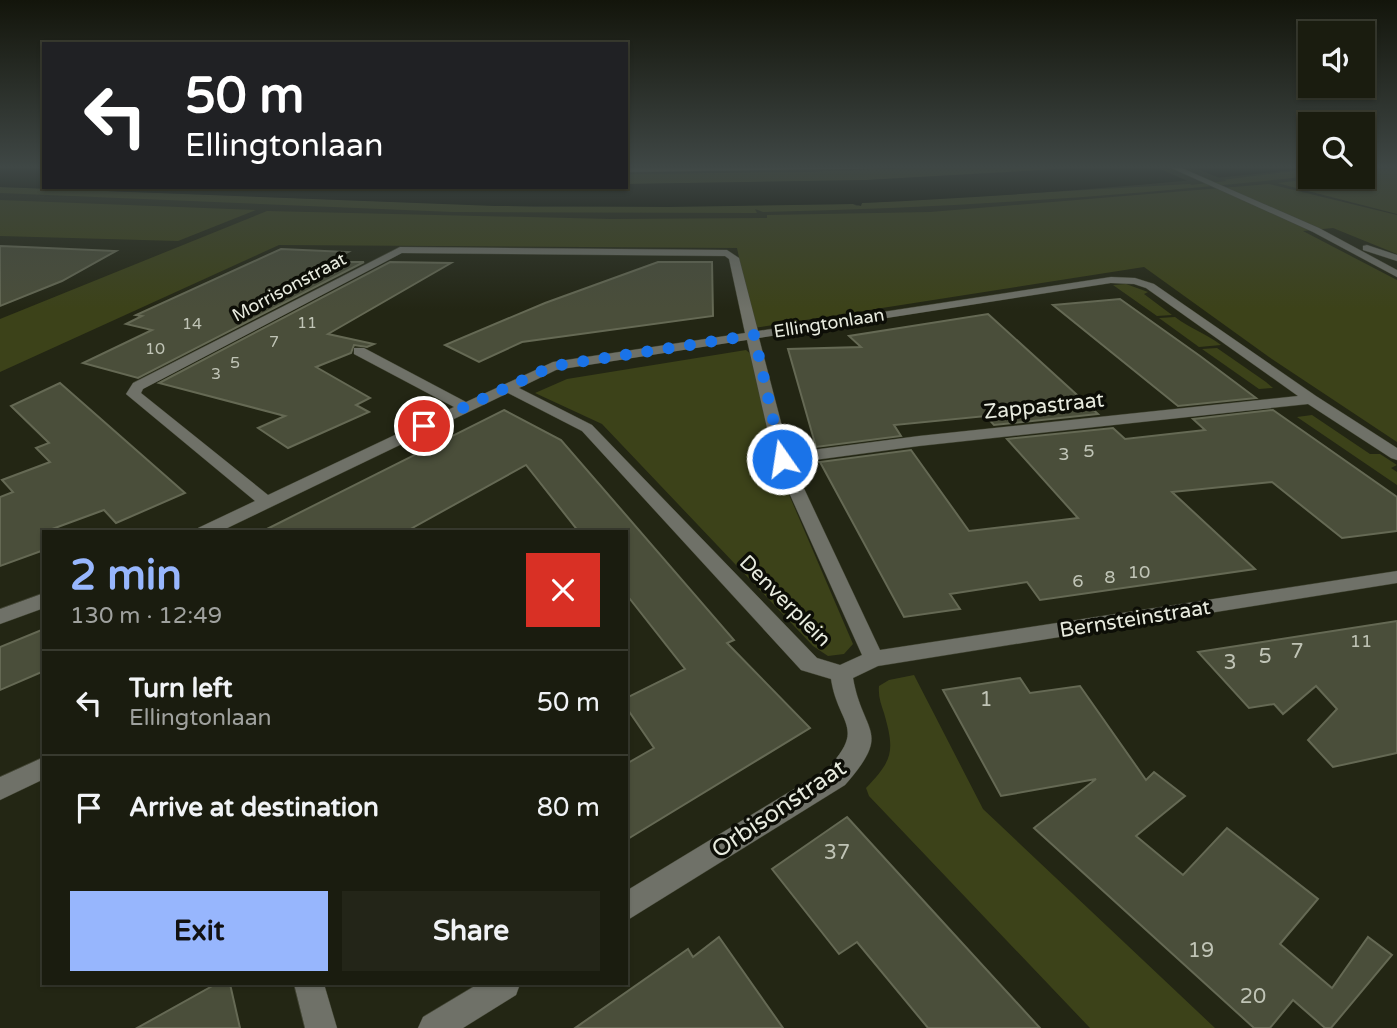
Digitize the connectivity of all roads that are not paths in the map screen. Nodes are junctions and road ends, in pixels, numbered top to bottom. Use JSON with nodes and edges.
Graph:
{"nodes":[{"id":1,"x":1279,"y":214,"type":"edge"},
{"id":2,"x":1318,"y":231,"type":"junction"},
{"id":3,"x":1397,"y":258,"type":"edge"},
{"id":4,"x":1397,"y":274,"type":"edge"},
{"id":5,"x":754,"y":335,"type":"junction"},
{"id":6,"x":359,"y":351,"type":"dead end"},
{"id":7,"x":508,"y":387,"type":"junction"},
{"id":8,"x":1311,"y":399,"type":"junction"},
{"id":9,"x":465,"y":407,"type":"junction"},
{"id":10,"x":1397,"y":455,"type":"edge"},
{"id":11,"x":782,"y":459,"type":"junction"},
{"id":12,"x":267,"y":502,"type":"junction"},
{"id":13,"x":208,"y":530,"type":"edge"},
{"id":14,"x":1397,"y":577,"type":"edge"},
{"id":15,"x":42,"y":601,"type":"edge"},
{"id":16,"x":0,"y":617,"type":"edge"},
{"id":17,"x":874,"y":659,"type":"junction"},
{"id":18,"x":841,"y":674,"type":"junction"},
{"id":19,"x":42,"y":768,"type":"edge"},
{"id":20,"x":0,"y":789,"type":"edge"},
{"id":21,"x":628,"y":906,"type":"edge"},
{"id":22,"x":309,"y":985,"type":"edge"},
{"id":23,"x":503,"y":985,"type":"edge"},
{"id":24,"x":321,"y":1028,"type":"edge"},
{"id":25,"x":434,"y":1028,"type":"edge"}],
"edges":[{"from":1,"to":2,"type":"street"},
{"from":2,"to":3,"type":"street"},
{"from":2,"to":4,"type":"street"},
{"from":5,"to":7,"type":"street","name":"Ellingtonlaan"},
{"from":5,"to":8,"type":"street","name":"Ellingtonlaan"},
{"from":5,"to":11,"type":"street","name":"Denverplein"},
{"from":5,"to":12,"type":"street","name":"Morrisonstraat"},
{"from":6,"to":9,"type":"street"},
{"from":7,"to":9,"type":"street","name":"Ellingtonlaan"},
{"from":7,"to":18,"type":"street","name":"Denverplein"},
{"from":8,"to":10,"type":"street","name":"Ellingtonlaan"},
{"from":8,"to":11,"type":"street","name":"Zappastraat"},
{"from":9,"to":12,"type":"street","name":"Ellingtonlaan"},
{"from":11,"to":17,"type":"street","name":"Denverplein"},
{"from":12,"to":13,"type":"street","name":"Ellingtonlaan"},
{"from":14,"to":17,"type":"street","name":"Bernsteinstraat"},
{"from":15,"to":16,"type":"street"},
{"from":17,"to":18,"type":"street"},
{"from":18,"to":21,"type":"street","name":"Orbisonstraat"},
{"from":19,"to":20,"type":"street"},
{"from":22,"to":24,"type":"street"},
{"from":23,"to":25,"type":"street"}]}
